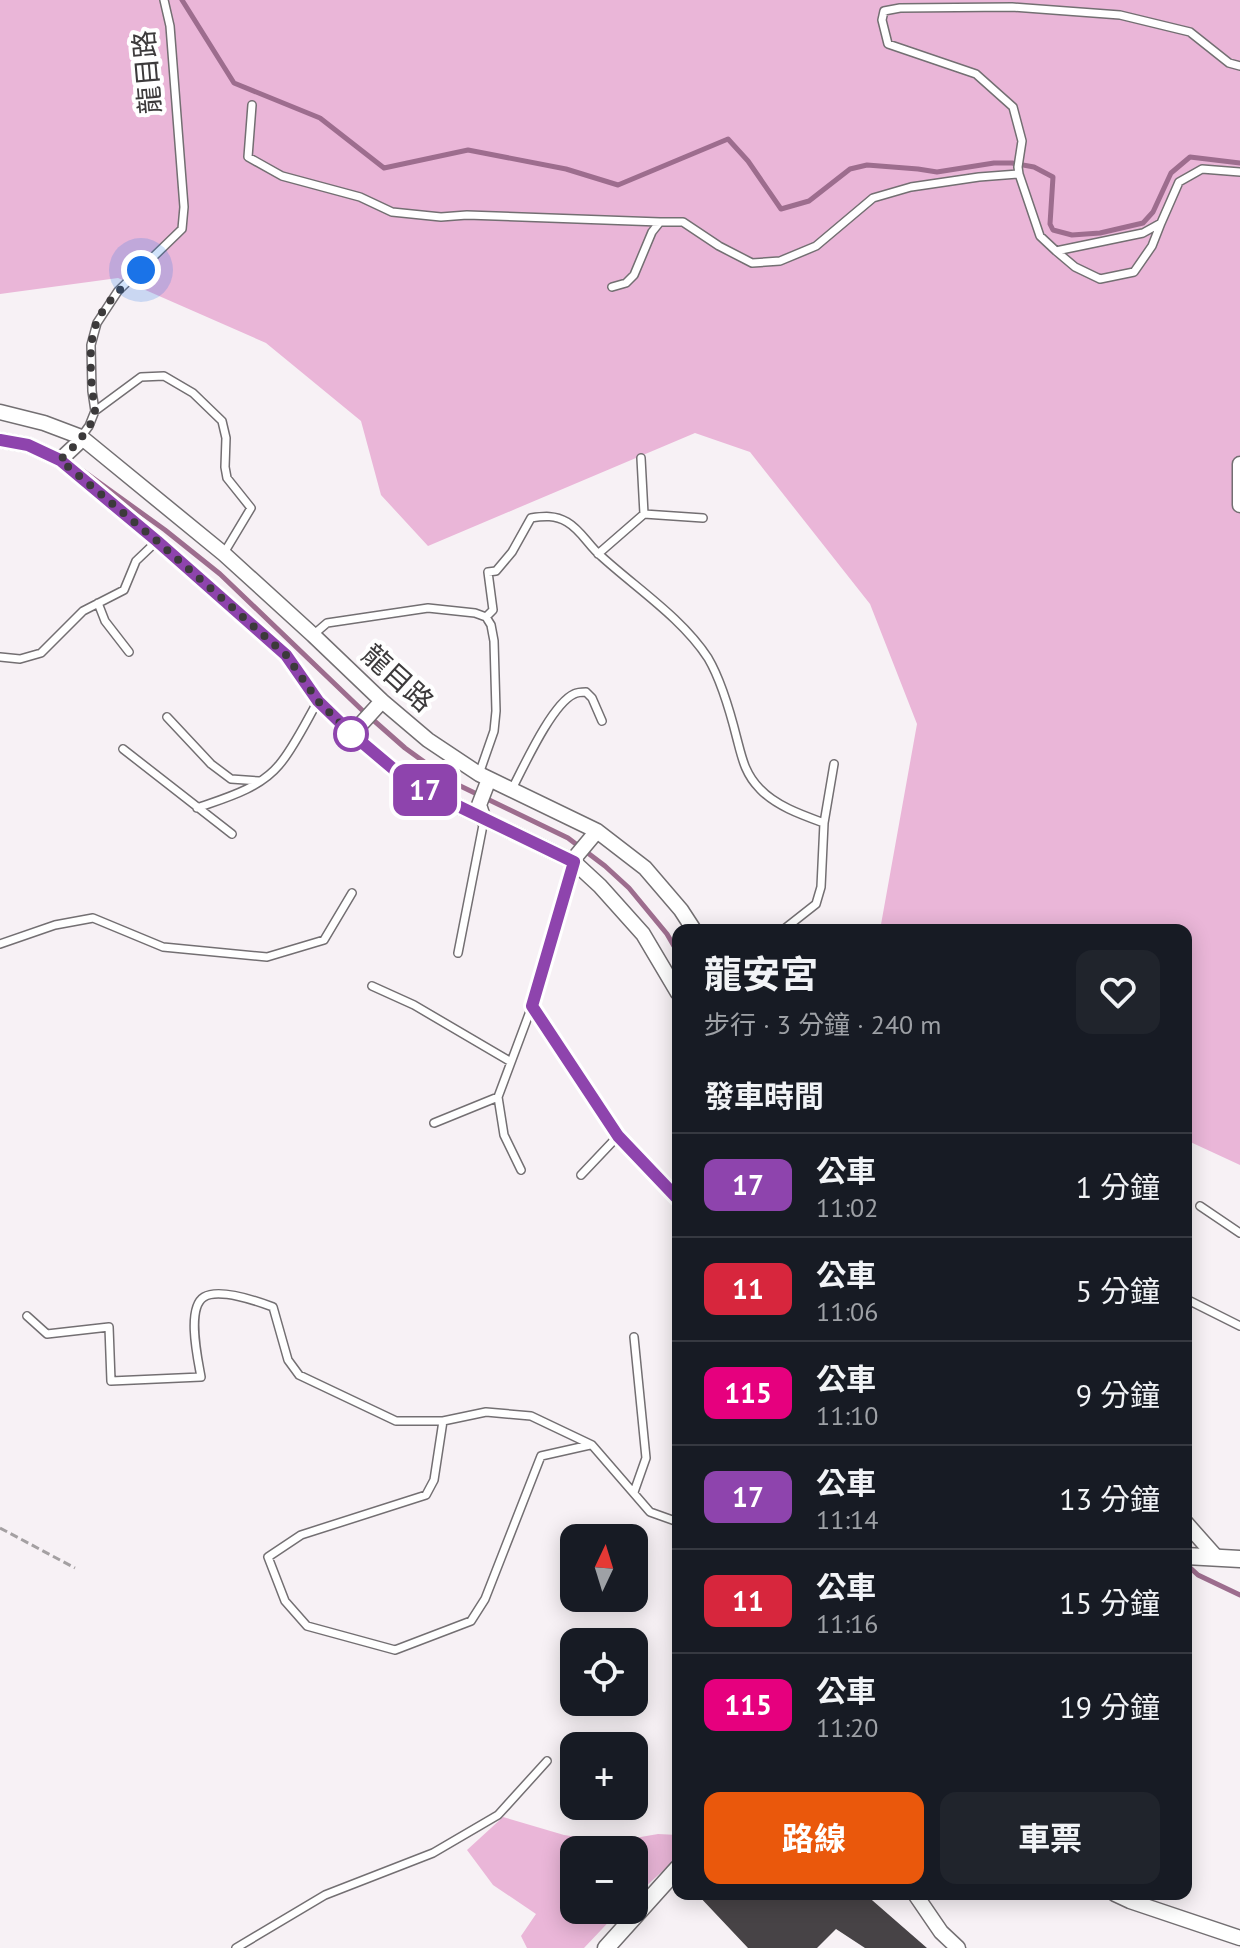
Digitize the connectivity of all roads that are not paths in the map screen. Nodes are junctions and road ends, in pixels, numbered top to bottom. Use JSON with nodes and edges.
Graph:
{"nodes":[{"id":1,"x":164,"y":0,"type":"edge"},
{"id":2,"x":1240,"y":66,"type":"edge"},
{"id":3,"x":252,"y":105,"type":"dead end"},
{"id":4,"x":1240,"y":172,"type":"edge"},
{"id":5,"x":1019,"y":174,"type":"junction"},
{"id":6,"x":660,"y":222,"type":"junction"},
{"id":7,"x":1161,"y":223,"type":"junction"},
{"id":8,"x":1056,"y":251,"type":"junction"},
{"id":9,"x":612,"y":287,"type":"dead end"},
{"id":10,"x":95,"y":411,"type":"junction"},
{"id":11,"x":0,"y":412,"type":"edge"},
{"id":12,"x":0,"y":440,"type":"edge"},
{"id":13,"x":79,"y":441,"type":"junction"},
{"id":14,"x":641,"y":458,"type":"dead end"},
{"id":15,"x":62,"y":459,"type":"junction"},
{"id":16,"x":1240,"y":464,"type":"edge"},
{"id":17,"x":1240,"y":505,"type":"edge"},
{"id":18,"x":644,"y":514,"type":"junction"},
{"id":19,"x":703,"y":518,"type":"dead end"},
{"id":20,"x":157,"y":541,"type":"junction"},
{"id":21,"x":224,"y":554,"type":"junction"},
{"id":22,"x":598,"y":554,"type":"junction"},
{"id":23,"x":98,"y":603,"type":"junction"},
{"id":24,"x":486,"y":617,"type":"junction"},
{"id":25,"x":313,"y":635,"type":"junction"},
{"id":26,"x":129,"y":652,"type":"dead end"},
{"id":27,"x":0,"y":657,"type":"edge"},
{"id":28,"x":318,"y":701,"type":"junction"},
{"id":29,"x":379,"y":703,"type":"junction"},
{"id":30,"x":167,"y":717,"type":"dead end"},
{"id":31,"x":602,"y":721,"type":"dead end"},
{"id":32,"x":354,"y":731,"type":"junction"},
{"id":33,"x":123,"y":749,"type":"dead end"},
{"id":34,"x":834,"y":764,"type":"dead end"},
{"id":35,"x":484,"y":779,"type":"junction"},
{"id":36,"x":261,"y":781,"type":"junction"},
{"id":37,"x":512,"y":789,"type":"junction"},
{"id":38,"x":197,"y":808,"type":"junction"},
{"id":39,"x":482,"y":812,"type":"junction"},
{"id":40,"x":824,"y":823,"type":"junction"},
{"id":41,"x":232,"y":834,"type":"dead end"},
{"id":42,"x":594,"y":835,"type":"junction"},
{"id":43,"x":576,"y":859,"type":"junction"},
{"id":44,"x":352,"y":893,"type":"dead end"},
{"id":45,"x":690,"y":924,"type":"edge"},
{"id":46,"x":791,"y":924,"type":"edge"},
{"id":47,"x":0,"y":944,"type":"edge"},
{"id":48,"x":458,"y":953,"type":"dead end"},
{"id":49,"x":672,"y":983,"type":"edge"},
{"id":50,"x":372,"y":986,"type":"dead end"},
{"id":51,"x":532,"y":1006,"type":"junction"},
{"id":52,"x":511,"y":1062,"type":"junction"},
{"id":53,"x":498,"y":1097,"type":"junction"},
{"id":54,"x":434,"y":1123,"type":"dead end"},
{"id":55,"x":618,"y":1136,"type":"junction"},
{"id":56,"x":521,"y":1170,"type":"dead end"},
{"id":57,"x":581,"y":1175,"type":"dead end"},
{"id":58,"x":672,"y":1193,"type":"edge"},
{"id":59,"x":1200,"y":1206,"type":"dead end"},
{"id":60,"x":1240,"y":1233,"type":"edge"},
{"id":61,"x":1192,"y":1302,"type":"edge"},
{"id":62,"x":27,"y":1316,"type":"dead end"},
{"id":63,"x":1240,"y":1326,"type":"edge"},
{"id":64,"x":634,"y":1337,"type":"dead end"},
{"id":65,"x":443,"y":1421,"type":"junction"},
{"id":66,"x":592,"y":1445,"type":"junction"},
{"id":67,"x":634,"y":1492,"type":"junction"},
{"id":68,"x":672,"y":1520,"type":"edge"},
{"id":69,"x":1192,"y":1530,"type":"edge"},
{"id":70,"x":1192,"y":1556,"type":"edge"},
{"id":71,"x":1217,"y":1558,"type":"junction"},
{"id":72,"x":1240,"y":1559,"type":"edge"},
{"id":73,"x":547,"y":1761,"type":"dead end"},
{"id":74,"x":672,"y":1875,"type":"edge"},
{"id":75,"x":919,"y":1900,"type":"edge"},
{"id":76,"x":1132,"y":1900,"type":"edge"},
{"id":77,"x":1240,"y":1938,"type":"edge"},
{"id":78,"x":236,"y":1948,"type":"edge"},
{"id":79,"x":606,"y":1948,"type":"edge"},
{"id":80,"x":958,"y":1948,"type":"edge"}],
"edges":[{"from":1,"to":10,"type":"lane","name":"龍目路"},
{"from":2,"to":5,"type":"lane"},
{"from":3,"to":6,"type":"lane"},
{"from":4,"to":7,"type":"lane"},
{"from":5,"to":6,"type":"lane"},
{"from":5,"to":8,"type":"lane"},
{"from":6,"to":9,"type":"lane"},
{"from":7,"to":8,"type":"lane"},
{"from":7,"to":8,"type":"lane"},
{"from":10,"to":13,"type":"lane"},
{"from":10,"to":21,"type":"lane"},
{"from":11,"to":13,"type":"street","name":"龍目路"},
{"from":12,"to":15,"type":"street"},
{"from":13,"to":15,"type":"street"},
{"from":13,"to":21,"type":"street","name":"龍目路"},
{"from":14,"to":18,"type":"lane"},
{"from":15,"to":20,"type":"street"},
{"from":16,"to":17,"type":"street"},
{"from":18,"to":19,"type":"lane"},
{"from":18,"to":22,"type":"lane"},
{"from":20,"to":23,"type":"lane"},
{"from":20,"to":28,"type":"street"},
{"from":21,"to":25,"type":"street","name":"龍目路"},
{"from":22,"to":24,"type":"lane"},
{"from":22,"to":40,"type":"lane"},
{"from":23,"to":26,"type":"lane"},
{"from":23,"to":27,"type":"lane"},
{"from":24,"to":25,"type":"lane"},
{"from":24,"to":35,"type":"lane"},
{"from":25,"to":29,"type":"street","name":"龍目路"},
{"from":28,"to":32,"type":"street"},
{"from":28,"to":36,"type":"lane"},
{"from":29,"to":32,"type":"street"},
{"from":29,"to":35,"type":"street","name":"龍目路"},
{"from":30,"to":36,"type":"lane"},
{"from":31,"to":37,"type":"lane"},
{"from":32,"to":39,"type":"street"},
{"from":33,"to":38,"type":"lane"},
{"from":34,"to":40,"type":"lane"},
{"from":35,"to":37,"type":"street","name":"龍目路"},
{"from":35,"to":39,"type":"street"},
{"from":36,"to":38,"type":"lane"},
{"from":37,"to":42,"type":"street","name":"龍目路"},
{"from":38,"to":41,"type":"lane"},
{"from":39,"to":43,"type":"street"},
{"from":39,"to":48,"type":"lane"},
{"from":40,"to":46,"type":"lane"},
{"from":42,"to":43,"type":"street"},
{"from":42,"to":45,"type":"street","name":"龍目路"},
{"from":43,"to":49,"type":"street"},
{"from":43,"to":51,"type":"lane"},
{"from":44,"to":47,"type":"lane"},
{"from":50,"to":52,"type":"lane"},
{"from":51,"to":52,"type":"lane"},
{"from":51,"to":55,"type":"lane"},
{"from":52,"to":53,"type":"lane"},
{"from":53,"to":54,"type":"lane"},
{"from":53,"to":56,"type":"lane"},
{"from":55,"to":57,"type":"lane"},
{"from":55,"to":58,"type":"lane"},
{"from":59,"to":60,"type":"lane"},
{"from":61,"to":63,"type":"lane"},
{"from":62,"to":65,"type":"lane"},
{"from":64,"to":67,"type":"lane"},
{"from":65,"to":66,"type":"lane"},
{"from":65,"to":66,"type":"lane"},
{"from":66,"to":67,"type":"lane"},
{"from":67,"to":68,"type":"lane"},
{"from":69,"to":71,"type":"street"},
{"from":70,"to":71,"type":"street"},
{"from":71,"to":72,"type":"street"},
{"from":73,"to":78,"type":"lane"},
{"from":74,"to":79,"type":"street"},
{"from":75,"to":80,"type":"street"},
{"from":76,"to":77,"type":"street"}]}
